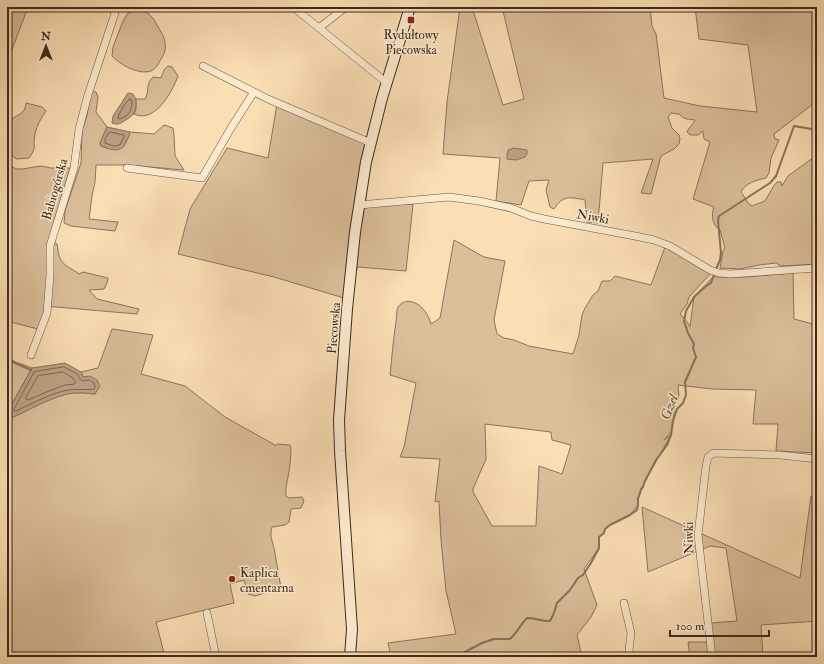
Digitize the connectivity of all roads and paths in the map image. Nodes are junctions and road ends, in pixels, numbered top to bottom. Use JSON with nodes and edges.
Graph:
{"nodes":[{"id":1,"x":117,"y":7,"type":"edge"},
{"id":2,"x":293,"y":7,"type":"edge"},
{"id":3,"x":346,"y":7,"type":"edge"},
{"id":4,"x":410,"y":7,"type":"edge"},
{"id":5,"x":319,"y":28,"type":"junction"},
{"id":6,"x":203,"y":66,"type":"dead end"},
{"id":7,"x":387,"y":83,"type":"junction"},
{"id":8,"x":254,"y":92,"type":"junction"},
{"id":9,"x":371,"y":142,"type":"junction"},
{"id":10,"x":127,"y":168,"type":"dead end"},
{"id":11,"x":360,"y":205,"type":"junction"},
{"id":12,"x":817,"y":268,"type":"edge"},
{"id":13,"x":31,"y":355,"type":"dead end"},
{"id":14,"x":817,"y":459,"type":"edge"},
{"id":15,"x":624,"y":603,"type":"dead end"},
{"id":16,"x":207,"y":613,"type":"dead end"},
{"id":17,"x":216,"y":657,"type":"edge"},
{"id":18,"x":350,"y":657,"type":"edge"},
{"id":19,"x":631,"y":657,"type":"edge"},
{"id":20,"x":712,"y":657,"type":"edge"}],
"edges":[{"from":1,"to":13,"type":"street","name":"Babiogórska"},
{"from":2,"to":5,"type":"street"},
{"from":3,"to":5,"type":"street"},
{"from":4,"to":7,"type":"street","name":"Piecowska"},
{"from":5,"to":7,"type":"street"},
{"from":6,"to":8,"type":"street"},
{"from":7,"to":9,"type":"street","name":"Piecowska"},
{"from":8,"to":9,"type":"street"},
{"from":8,"to":10,"type":"street"},
{"from":9,"to":11,"type":"street","name":"Piecowska"},
{"from":11,"to":12,"type":"street","name":"Niwki"},
{"from":11,"to":18,"type":"street","name":"Piecowska"},
{"from":14,"to":20,"type":"street","name":"Niwki"},
{"from":15,"to":19,"type":"street"},
{"from":16,"to":17,"type":"street"}]}
